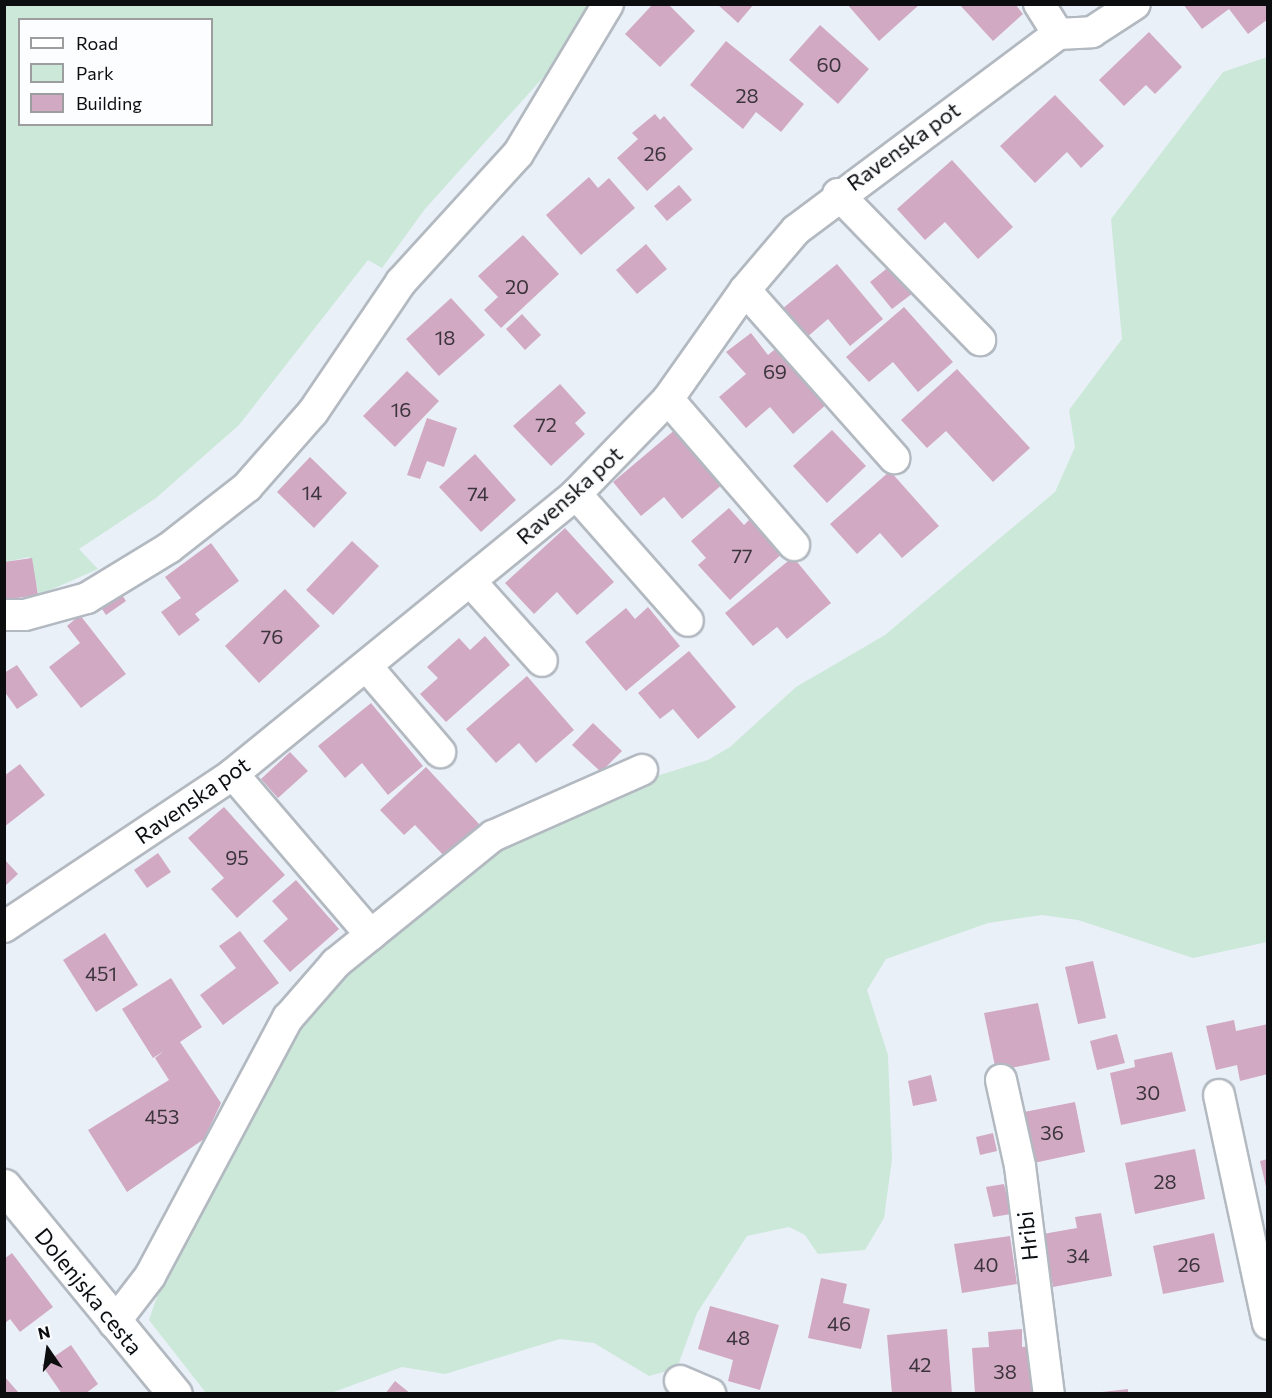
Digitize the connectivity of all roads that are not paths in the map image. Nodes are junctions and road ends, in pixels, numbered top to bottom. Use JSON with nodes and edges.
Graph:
{"nodes":[{"id":1,"x":608,"y":4,"type":"edge"},
{"id":2,"x":1039,"y":4,"type":"edge"},
{"id":3,"x":1135,"y":4,"type":"edge"},
{"id":4,"x":1058,"y":34,"type":"junction"},
{"id":5,"x":838,"y":194,"type":"junction"},
{"id":6,"x":745,"y":290,"type":"junction"},
{"id":7,"x":981,"y":340,"type":"dead end"},
{"id":8,"x":668,"y":399,"type":"junction"},
{"id":9,"x":894,"y":458,"type":"dead end"},
{"id":10,"x":576,"y":494,"type":"junction"},
{"id":11,"x":794,"y":544,"type":"dead end"},
{"id":12,"x":471,"y":582,"type":"junction"},
{"id":13,"x":4,"y":615,"type":"edge"},
{"id":14,"x":688,"y":621,"type":"dead end"},
{"id":15,"x":542,"y":661,"type":"dead end"},
{"id":16,"x":368,"y":668,"type":"junction"},
{"id":17,"x":440,"y":752,"type":"dead end"},
{"id":18,"x":642,"y":770,"type":"dead end"},
{"id":19,"x":233,"y":774,"type":"junction"},
{"id":20,"x":4,"y":927,"type":"edge"},
{"id":21,"x":371,"y":935,"type":"junction"},
{"id":22,"x":1001,"y":1080,"type":"dead end"},
{"id":23,"x":1219,"y":1095,"type":"dead end"},
{"id":24,"x":4,"y":1186,"type":"edge"},
{"id":25,"x":114,"y":1323,"type":"junction"},
{"id":26,"x":1268,"y":1324,"type":"edge"},
{"id":27,"x":680,"y":1381,"type":"dead end"},
{"id":28,"x":175,"y":1394,"type":"edge"},
{"id":29,"x":710,"y":1394,"type":"edge"},
{"id":30,"x":1049,"y":1394,"type":"edge"}],
"edges":[{"from":1,"to":13,"type":"street"},
{"from":2,"to":4,"type":"street"},
{"from":3,"to":4,"type":"street"},
{"from":4,"to":5,"type":"street","name":"Ravenska pot"},
{"from":5,"to":6,"type":"street","name":"Ravenska pot"},
{"from":5,"to":7,"type":"street"},
{"from":6,"to":8,"type":"street","name":"Ravenska pot"},
{"from":6,"to":9,"type":"street"},
{"from":8,"to":10,"type":"street","name":"Ravenska pot"},
{"from":8,"to":11,"type":"street"},
{"from":10,"to":12,"type":"street","name":"Ravenska pot"},
{"from":10,"to":14,"type":"street"},
{"from":12,"to":15,"type":"street"},
{"from":12,"to":16,"type":"street","name":"Ravenska pot"},
{"from":16,"to":17,"type":"street"},
{"from":16,"to":19,"type":"street","name":"Ravenska pot"},
{"from":18,"to":21,"type":"street"},
{"from":19,"to":20,"type":"street","name":"Ravenska pot"},
{"from":19,"to":21,"type":"street"},
{"from":21,"to":25,"type":"street"},
{"from":22,"to":30,"type":"street","name":"Hribi"},
{"from":23,"to":26,"type":"street"},
{"from":24,"to":25,"type":"main road","name":"Dolenjska cesta"},
{"from":25,"to":28,"type":"main road","name":"Dolenjska cesta"},
{"from":27,"to":29,"type":"street"}]}
